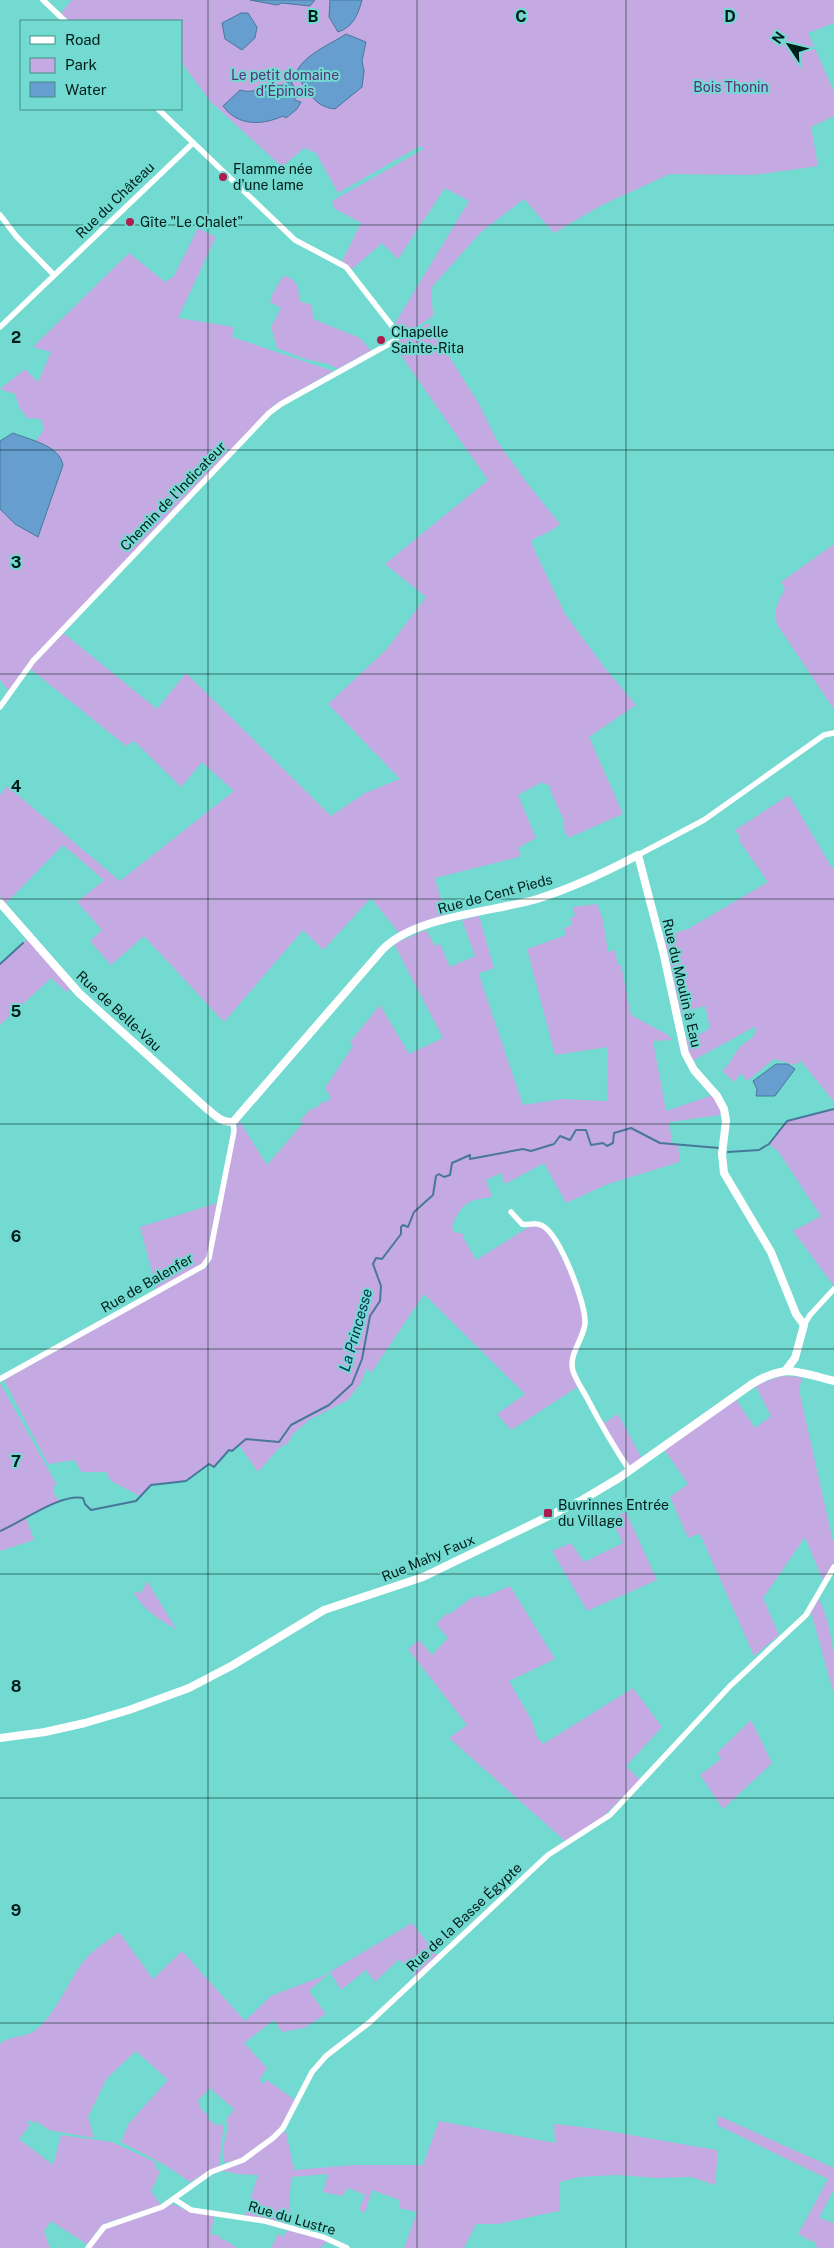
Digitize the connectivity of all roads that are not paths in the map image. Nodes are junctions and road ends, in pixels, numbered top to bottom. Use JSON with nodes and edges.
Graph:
{"nodes":[{"id":1,"x":43,"y":0,"type":"edge"},
{"id":2,"x":64,"y":20,"type":"edge"},
{"id":3,"x":159,"y":110,"type":"edge"},
{"id":4,"x":194,"y":143,"type":"junction"},
{"id":5,"x":0,"y":215,"type":"edge"},
{"id":6,"x":54,"y":275,"type":"junction"},
{"id":7,"x":0,"y":327,"type":"edge"},
{"id":8,"x":0,"y":707,"type":"edge"},
{"id":9,"x":834,"y":733,"type":"edge"},
{"id":10,"x":638,"y":855,"type":"junction"},
{"id":11,"x":0,"y":903,"type":"edge"},
{"id":12,"x":233,"y":1122,"type":"junction"},
{"id":13,"x":511,"y":1212,"type":"dead end"},
{"id":14,"x":834,"y":1290,"type":"edge"},
{"id":15,"x":804,"y":1325,"type":"junction"},
{"id":16,"x":786,"y":1370,"type":"junction"},
{"id":17,"x":0,"y":1380,"type":"edge"},
{"id":18,"x":834,"y":1381,"type":"edge"},
{"id":19,"x":630,"y":1471,"type":"junction"},
{"id":20,"x":834,"y":1567,"type":"edge"},
{"id":21,"x":0,"y":1738,"type":"edge"},
{"id":22,"x":174,"y":2199,"type":"junction"},
{"id":23,"x":88,"y":2248,"type":"edge"},
{"id":24,"x":347,"y":2248,"type":"edge"}],
"edges":[{"from":1,"to":2,"type":"street"},
{"from":3,"to":4,"type":"street"},
{"from":4,"to":6,"type":"street","name":"Rue du Château"},
{"from":4,"to":8,"type":"street","name":"Chemin de l'Indicateur"},
{"from":5,"to":6,"type":"street"},
{"from":6,"to":7,"type":"street","name":"Rue du Château"},
{"from":9,"to":10,"type":"street","name":"Rue de Cent Pieds"},
{"from":10,"to":12,"type":"street","name":"Rue de Cent Pieds"},
{"from":10,"to":15,"type":"street","name":"Rue du Moulin à Eau"},
{"from":11,"to":12,"type":"street","name":"Rue de Belle-Vau"},
{"from":12,"to":17,"type":"street","name":"Rue de Balenfer"},
{"from":13,"to":19,"type":"street"},
{"from":14,"to":15,"type":"street"},
{"from":15,"to":16,"type":"street"},
{"from":16,"to":18,"type":"street"},
{"from":16,"to":19,"type":"street","name":"Rue Mahy Faux"},
{"from":19,"to":21,"type":"street","name":"Rue Mahy Faux"},
{"from":20,"to":22,"type":"street","name":"Rue de la Basse Égypte"},
{"from":22,"to":23,"type":"street","name":"Rue de la Basse Égypte"},
{"from":22,"to":24,"type":"street","name":"Rue du Lustre"}]}
